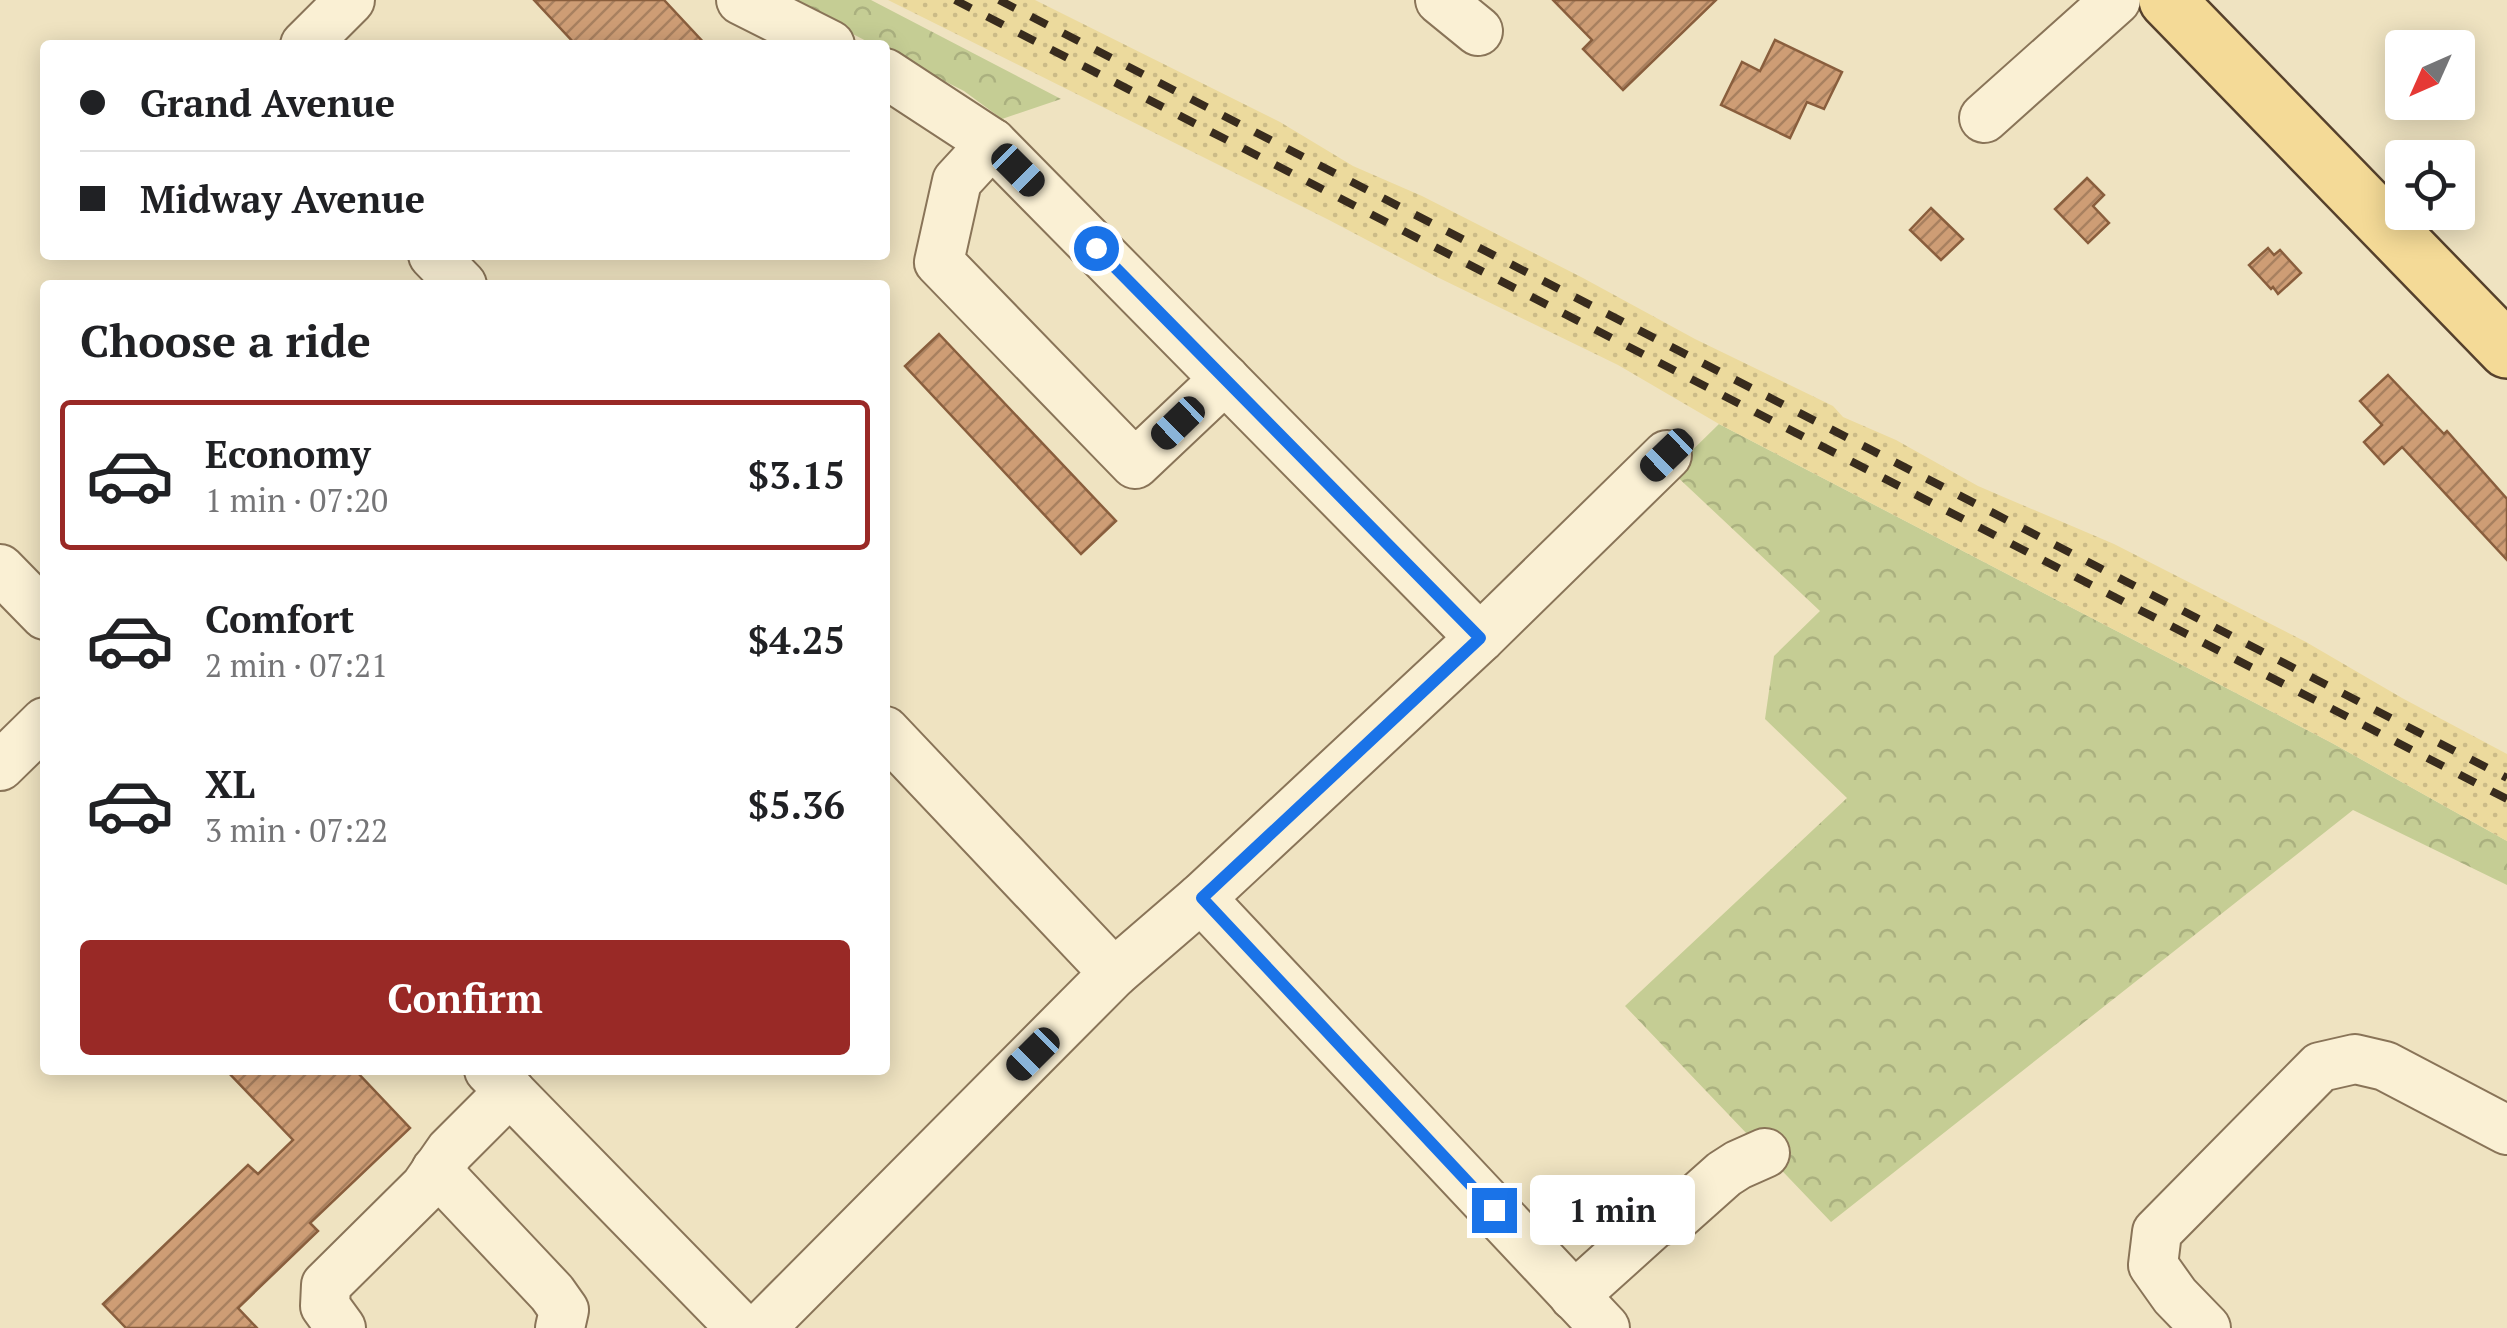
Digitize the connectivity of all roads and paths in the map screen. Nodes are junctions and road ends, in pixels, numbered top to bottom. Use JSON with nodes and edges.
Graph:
{"nodes":[{"id":1,"x":350,"y":0,"type":"edge"},
{"id":2,"x":742,"y":0,"type":"edge"},
{"id":3,"x":1440,"y":0,"type":"edge"},
{"id":4,"x":2116,"y":0,"type":"edge"},
{"id":5,"x":2168,"y":0,"type":"edge"},
{"id":6,"x":1478,"y":31,"type":"dead end"},
{"id":7,"x":310,"y":40,"type":"edge"},
{"id":8,"x":820,"y":40,"type":"edge"},
{"id":9,"x":890,"y":76,"type":"edge"},
{"id":10,"x":1984,"y":118,"type":"dead end"},
{"id":11,"x":992,"y":143,"type":"junction"},
{"id":12,"x":438,"y":260,"type":"edge"},
{"id":13,"x":457,"y":280,"type":"edge"},
{"id":14,"x":2499,"y":327,"type":"edge"},
{"id":15,"x":1225,"y":379,"type":"junction"},
{"id":16,"x":1667,"y":455,"type":"dead end"},
{"id":17,"x":0,"y":568,"type":"edge"},
{"id":18,"x":40,"y":609,"type":"edge"},
{"id":19,"x":1480,"y":638,"type":"junction"},
{"id":20,"x":40,"y":727,"type":"edge"},
{"id":21,"x":890,"y":736,"type":"edge"},
{"id":22,"x":0,"y":766,"type":"edge"},
{"id":23,"x":1202,"y":898,"type":"junction"},
{"id":24,"x":1114,"y":972,"type":"junction"},
{"id":25,"x":500,"y":1081,"type":"edge"},
{"id":26,"x":2507,"y":1130,"type":"edge"},
{"id":27,"x":1766,"y":1152,"type":"dead end"},
{"id":28,"x":436,"y":1170,"type":"junction"},
{"id":29,"x":1589,"y":1312,"type":"edge"},
{"id":30,"x":341,"y":1328,"type":"edge"},
{"id":31,"x":560,"y":1328,"type":"edge"},
{"id":32,"x":740,"y":1328,"type":"edge"},
{"id":33,"x":761,"y":1328,"type":"edge"},
{"id":34,"x":2206,"y":1328,"type":"edge"}],
"edges":[{"from":1,"to":7,"type":"street"},
{"from":2,"to":8,"type":"street"},
{"from":3,"to":6,"type":"street"},
{"from":4,"to":10,"type":"street"},
{"from":5,"to":14,"type":"main road"},
{"from":9,"to":11,"type":"street"},
{"from":11,"to":15,"type":"street"},
{"from":11,"to":15,"type":"street"},
{"from":12,"to":13,"type":"street"},
{"from":15,"to":19,"type":"street"},
{"from":16,"to":19,"type":"street"},
{"from":17,"to":18,"type":"street"},
{"from":19,"to":23,"type":"street"},
{"from":20,"to":22,"type":"street"},
{"from":21,"to":24,"type":"street"},
{"from":23,"to":24,"type":"street"},
{"from":23,"to":29,"type":"street"},
{"from":24,"to":33,"type":"street"},
{"from":25,"to":28,"type":"street"},
{"from":25,"to":32,"type":"street"},
{"from":26,"to":34,"type":"street"},
{"from":27,"to":29,"type":"street"},
{"from":28,"to":30,"type":"street"},
{"from":28,"to":31,"type":"street"}]}
